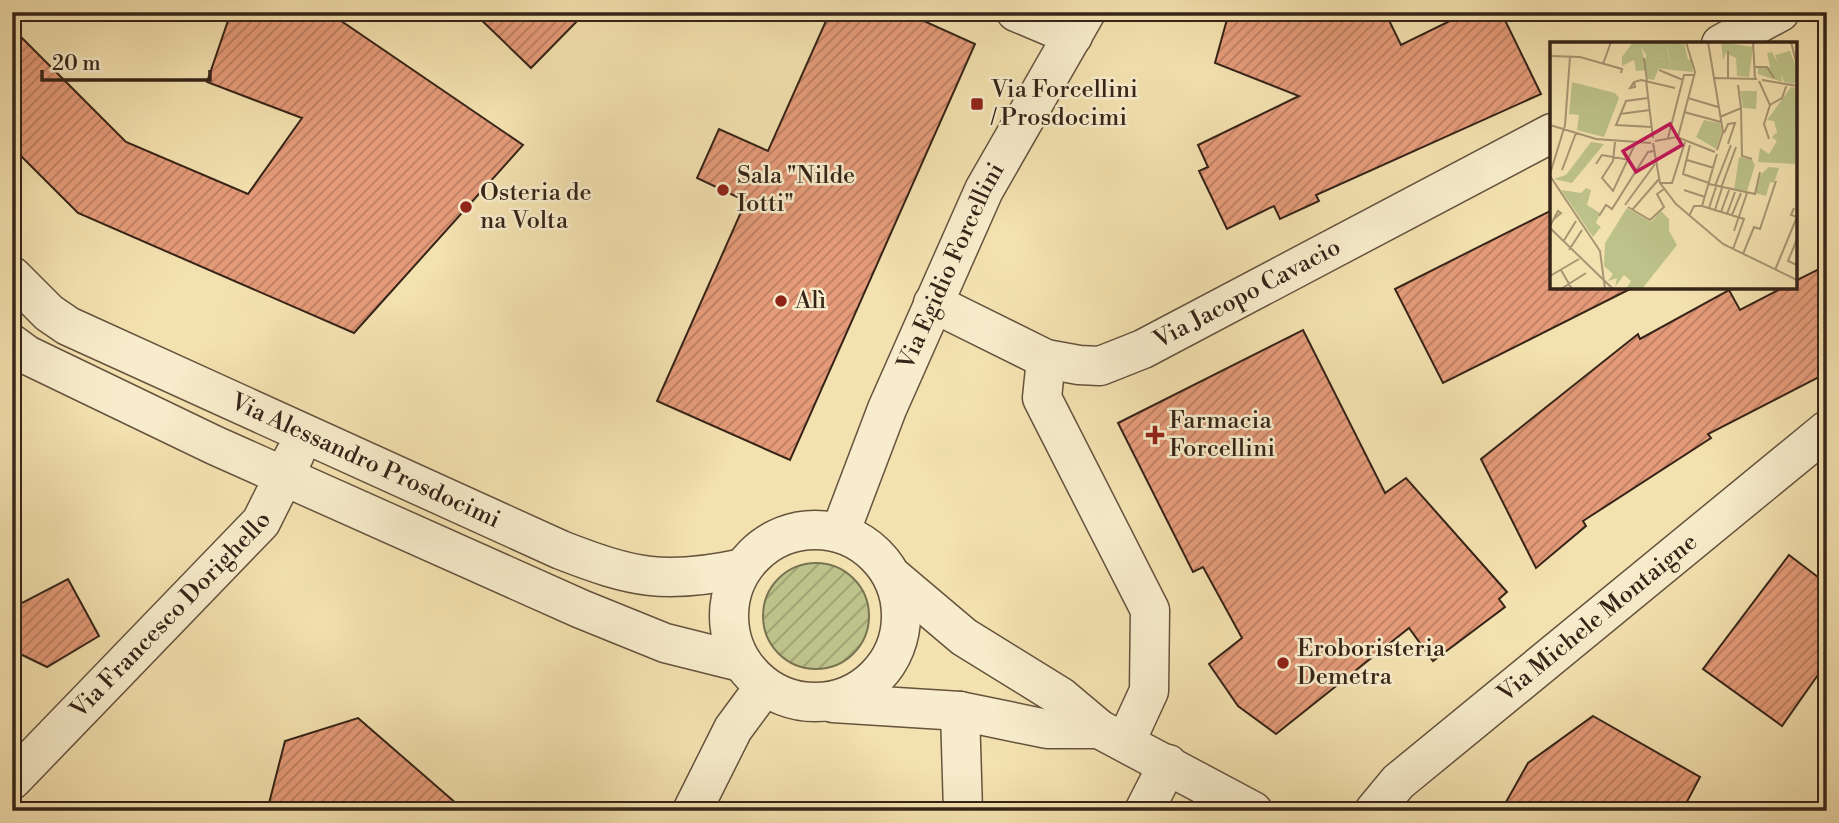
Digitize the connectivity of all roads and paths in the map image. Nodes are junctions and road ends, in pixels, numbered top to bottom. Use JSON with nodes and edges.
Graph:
{"nodes":[{"id":1,"x":1016,"y":12,"type":"edge"},
{"id":2,"x":1780,"y":12,"type":"edge"},
{"id":3,"x":1079,"y":24,"type":"edge"},
{"id":4,"x":1725,"y":42,"type":"edge"},
{"id":5,"x":1550,"y":134,"type":"edge"},
{"id":6,"x":17,"y":290,"type":"edge"},
{"id":7,"x":933,"y":303,"type":"junction"},
{"id":8,"x":12,"y":344,"type":"edge"},
{"id":9,"x":1046,"y":359,"type":"junction"},
{"id":10,"x":304,"y":433,"type":"junction"},
{"id":11,"x":1820,"y":447,"type":"edge"},
{"id":12,"x":285,"y":476,"type":"junction"},
{"id":13,"x":840,"y":533,"type":"junction"},
{"id":14,"x":743,"y":568,"type":"junction"},
{"id":15,"x":893,"y":577,"type":"junction"},
{"id":16,"x":753,"y":675,"type":"junction"},
{"id":17,"x":830,"y":702,"type":"junction"},
{"id":18,"x":960,"y":711,"type":"junction"},
{"id":19,"x":1112,"y":735,"type":"junction"},
{"id":20,"x":1168,"y":764,"type":"junction"},
{"id":21,"x":12,"y":779,"type":"edge"},
{"id":22,"x":692,"y":811,"type":"edge"},
{"id":23,"x":963,"y":811,"type":"edge"},
{"id":24,"x":1144,"y":811,"type":"edge"},
{"id":25,"x":1253,"y":811,"type":"edge"},
{"id":26,"x":1374,"y":811,"type":"edge"}],
"edges":[{"from":1,"to":3,"type":"street"},
{"from":2,"to":4,"type":"street"},
{"from":3,"to":7,"type":"street","name":"Via Egidio Forcellini"},
{"from":5,"to":9,"type":"street","name":"Via Jacopo Cavacio"},
{"from":6,"to":10,"type":"street","name":"Via Alessandro Prosdocimi"},
{"from":7,"to":9,"type":"street","name":"Via Jacopo Cavacio"},
{"from":7,"to":13,"type":"street","name":"Via Egidio Forcellini"},
{"from":8,"to":12,"type":"street","name":"Via Alessandro Prosdocimi"},
{"from":9,"to":19,"type":"street"},
{"from":10,"to":12,"type":"street","name":"Via Francesco Dorighello"},
{"from":10,"to":14,"type":"street","name":"Via Alessandro Prosdocimi"},
{"from":11,"to":26,"type":"street","name":"Via Michele Montaigne"},
{"from":12,"to":16,"type":"street","name":"Via Alessandro Prosdocimi"},
{"from":12,"to":21,"type":"street","name":"Via Francesco Dorighello"},
{"from":13,"to":14,"type":"street"},
{"from":13,"to":15,"type":"street"},
{"from":14,"to":16,"type":"street"},
{"from":15,"to":17,"type":"street"},
{"from":15,"to":19,"type":"street"},
{"from":16,"to":17,"type":"street"},
{"from":16,"to":22,"type":"street"},
{"from":17,"to":18,"type":"street"},
{"from":18,"to":19,"type":"street"},
{"from":18,"to":23,"type":"street"},
{"from":19,"to":20,"type":"street"},
{"from":20,"to":24,"type":"street"},
{"from":20,"to":25,"type":"street"}]}
